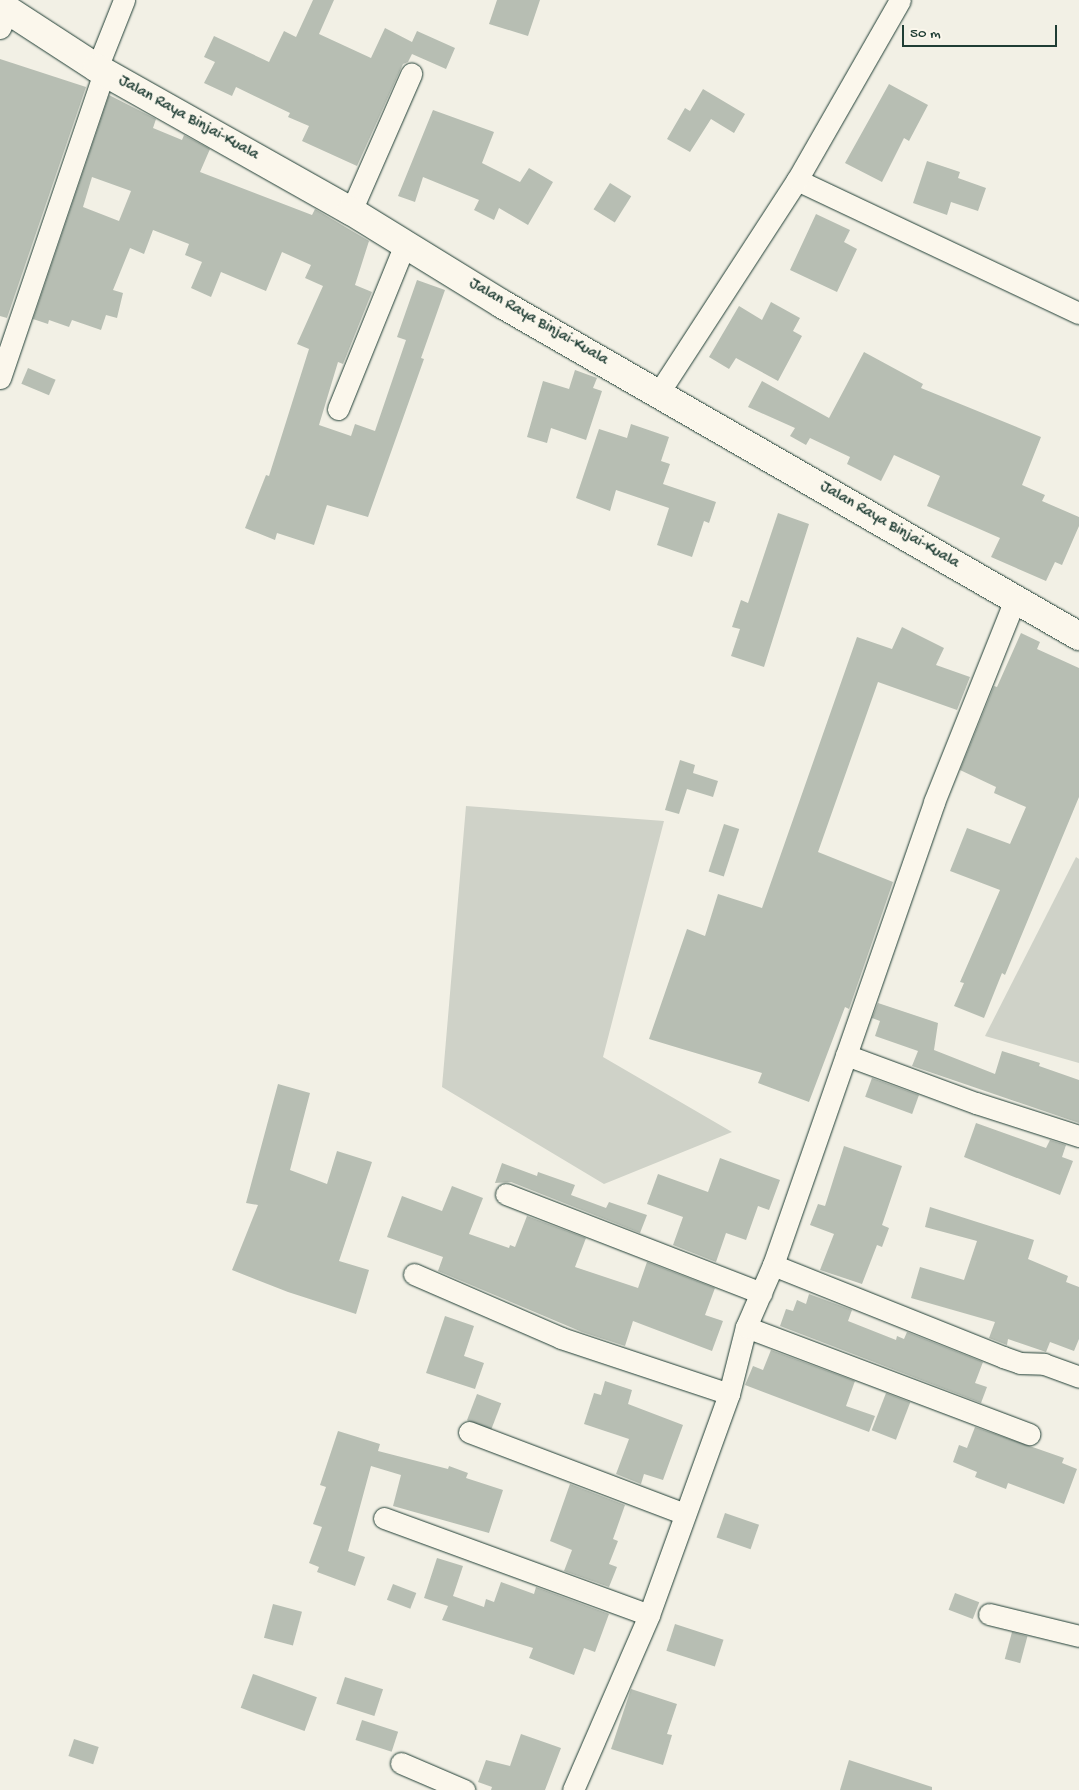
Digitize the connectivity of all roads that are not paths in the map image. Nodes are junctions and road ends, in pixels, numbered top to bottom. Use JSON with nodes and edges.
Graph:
{"nodes":[{"id":1,"x":124,"y":0,"type":"edge"},
{"id":2,"x":900,"y":0,"type":"edge"},
{"id":3,"x":3,"y":15,"type":"edge"},
{"id":4,"x":100,"y":70,"type":"junction"},
{"id":5,"x":411,"y":74,"type":"dead end"},
{"id":6,"x":797,"y":180,"type":"junction"},
{"id":7,"x":351,"y":211,"type":"junction"},
{"id":8,"x":405,"y":244,"type":"junction"},
{"id":9,"x":1079,"y":314,"type":"edge"},
{"id":10,"x":0,"y":378,"type":"edge"},
{"id":11,"x":658,"y":394,"type":"junction"},
{"id":12,"x":338,"y":409,"type":"dead end"},
{"id":13,"x":1016,"y":599,"type":"junction"},
{"id":14,"x":1079,"y":636,"type":"edge"},
{"id":15,"x":846,"y":1056,"type":"junction"},
{"id":16,"x":1079,"y":1136,"type":"edge"},
{"id":17,"x":506,"y":1194,"type":"dead end"},
{"id":18,"x":773,"y":1265,"type":"junction"},
{"id":19,"x":414,"y":1274,"type":"dead end"},
{"id":20,"x":761,"y":1293,"type":"junction"},
{"id":21,"x":746,"y":1327,"type":"junction"},
{"id":22,"x":1079,"y":1377,"type":"edge"},
{"id":23,"x":729,"y":1394,"type":"junction"},
{"id":24,"x":469,"y":1432,"type":"dead end"},
{"id":25,"x":1029,"y":1434,"type":"dead end"},
{"id":26,"x":685,"y":1514,"type":"junction"},
{"id":27,"x":384,"y":1518,"type":"dead end"},
{"id":28,"x":989,"y":1614,"type":"dead end"},
{"id":29,"x":649,"y":1615,"type":"junction"},
{"id":30,"x":1079,"y":1636,"type":"edge"},
{"id":31,"x":401,"y":1762,"type":"dead end"},
{"id":32,"x":464,"y":1790,"type":"edge"},
{"id":33,"x":573,"y":1790,"type":"edge"}],
"edges":[{"from":1,"to":4,"type":"street"},
{"from":2,"to":6,"type":"street"},
{"from":3,"to":4,"type":"main road","name":"Jalan Raya Binjai-Kuala"},
{"from":4,"to":7,"type":"main road","name":"Jalan Raya Binjai-Kuala"},
{"from":4,"to":10,"type":"street"},
{"from":5,"to":7,"type":"street"},
{"from":6,"to":9,"type":"street"},
{"from":6,"to":11,"type":"street"},
{"from":7,"to":8,"type":"main road","name":"Jalan Raya Binjai-Kuala"},
{"from":8,"to":11,"type":"main road","name":"Jalan Raya Binjai-Kuala"},
{"from":8,"to":12,"type":"street"},
{"from":11,"to":13,"type":"main road","name":"Jalan Raya Binjai-Kuala"},
{"from":13,"to":14,"type":"main road","name":"Jalan Raya Binjai-Kuala"},
{"from":13,"to":15,"type":"street"},
{"from":15,"to":16,"type":"street"},
{"from":15,"to":18,"type":"street"},
{"from":17,"to":20,"type":"street"},
{"from":18,"to":20,"type":"street"},
{"from":18,"to":22,"type":"street"},
{"from":19,"to":23,"type":"street"},
{"from":20,"to":21,"type":"street"},
{"from":21,"to":23,"type":"street"},
{"from":21,"to":25,"type":"street"},
{"from":23,"to":26,"type":"street"},
{"from":24,"to":26,"type":"street"},
{"from":26,"to":29,"type":"street"},
{"from":27,"to":29,"type":"street"},
{"from":28,"to":30,"type":"street"},
{"from":29,"to":33,"type":"street"},
{"from":31,"to":32,"type":"street"}]}
